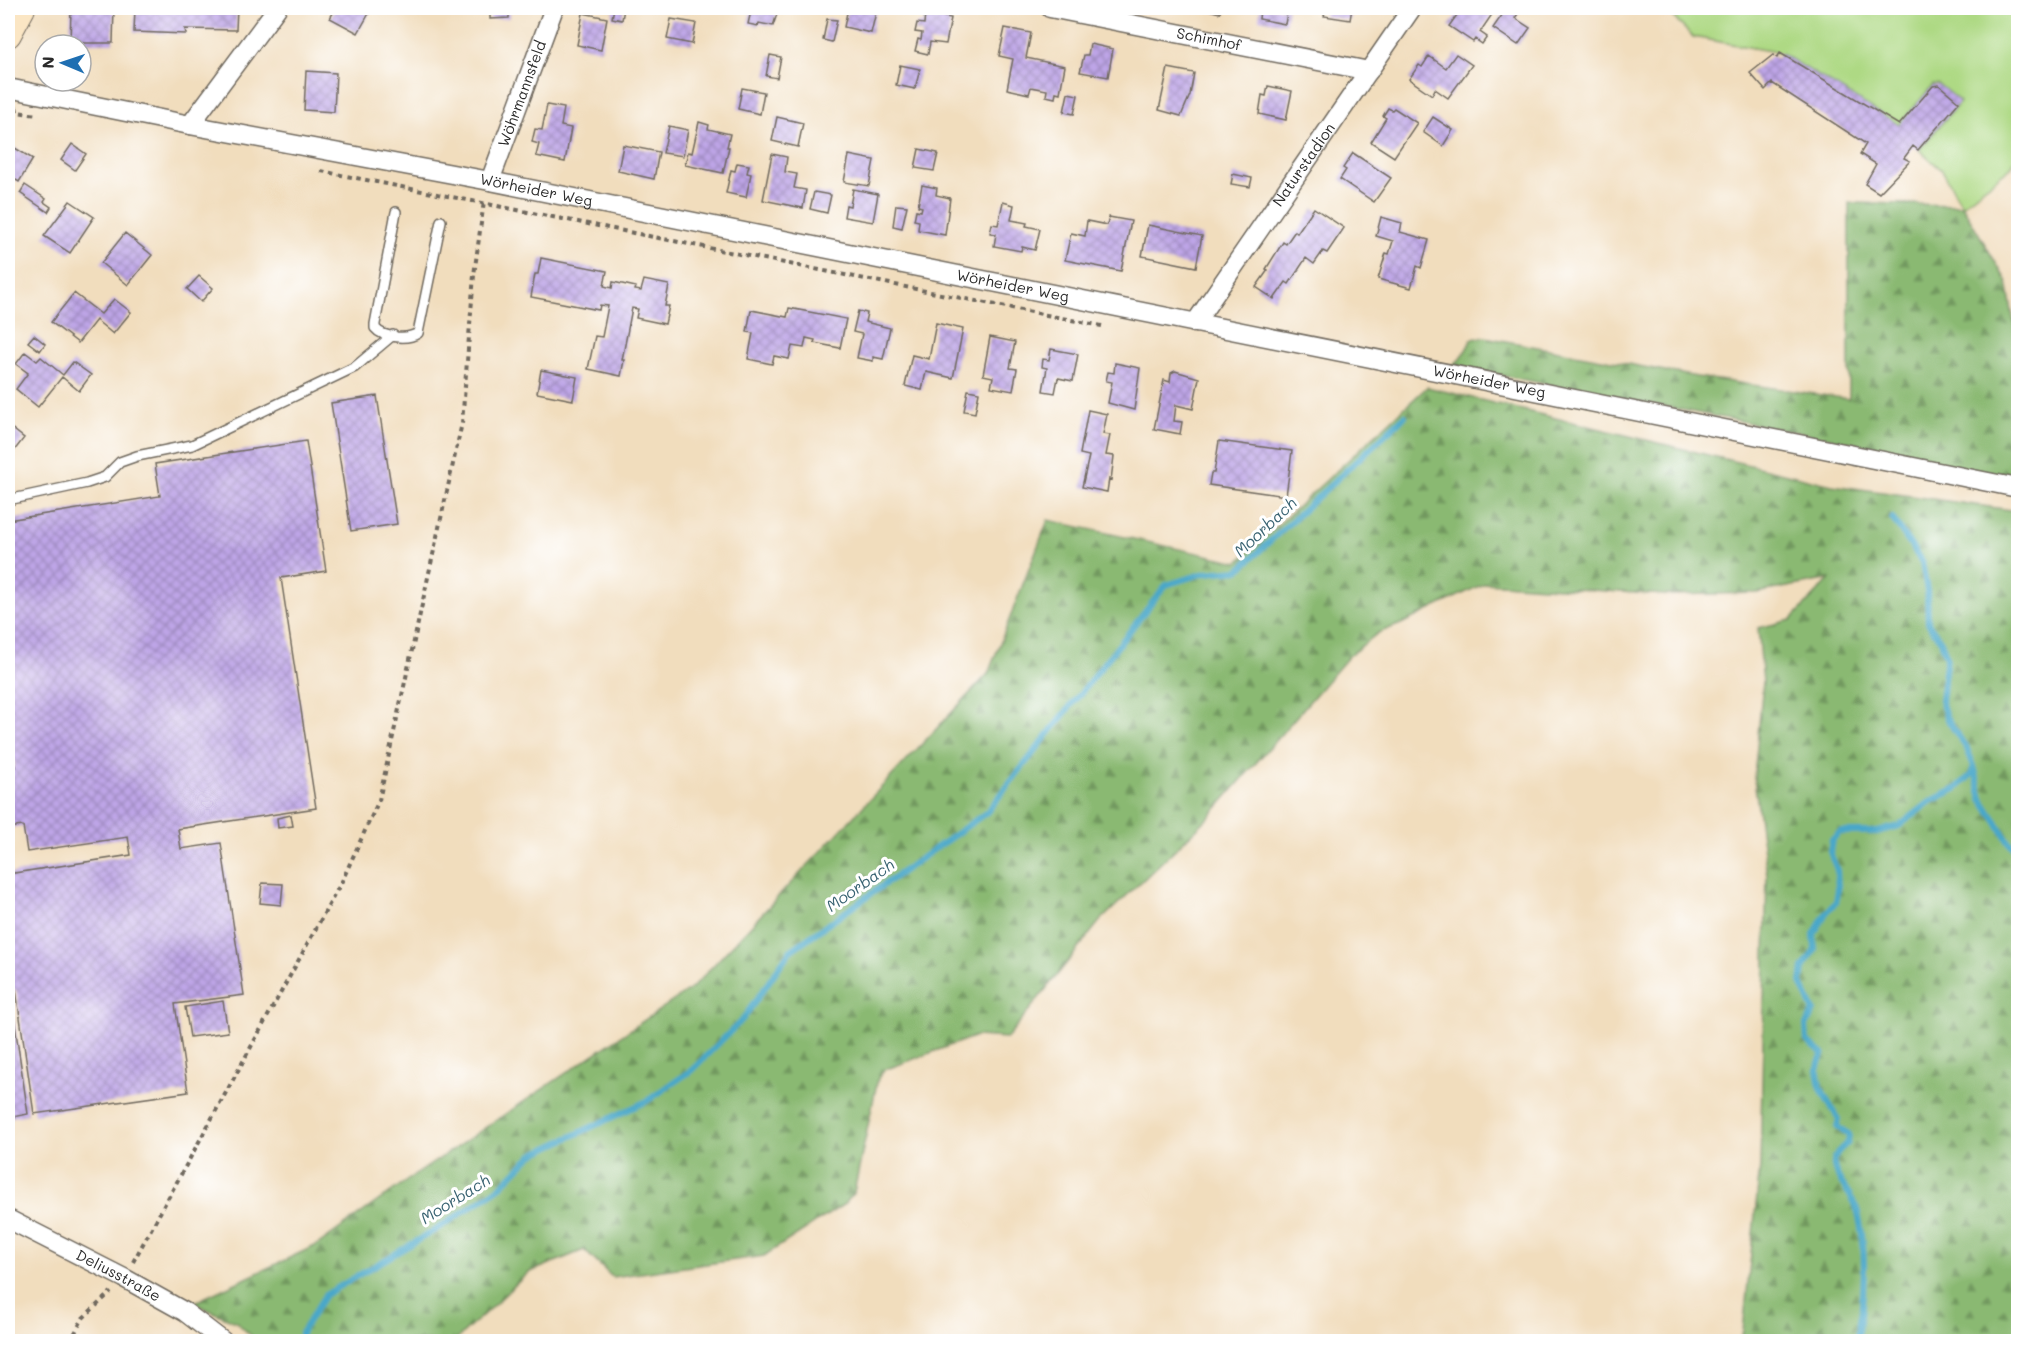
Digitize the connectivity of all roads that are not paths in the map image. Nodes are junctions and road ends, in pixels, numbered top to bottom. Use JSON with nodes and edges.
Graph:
{"nodes":[{"id":1,"x":22,"y":8,"type":"edge"},
{"id":2,"x":278,"y":8,"type":"edge"},
{"id":3,"x":554,"y":8,"type":"edge"},
{"id":4,"x":1050,"y":8,"type":"edge"},
{"id":5,"x":1412,"y":8,"type":"edge"},
{"id":6,"x":8,"y":33,"type":"edge"},
{"id":7,"x":1369,"y":71,"type":"junction"},
{"id":8,"x":8,"y":88,"type":"edge"},
{"id":9,"x":190,"y":124,"type":"junction"},
{"id":10,"x":490,"y":181,"type":"junction"},
{"id":11,"x":396,"y":212,"type":"dead end"},
{"id":12,"x":441,"y":221,"type":"dead end"},
{"id":13,"x":1195,"y":323,"type":"junction"},
{"id":14,"x":393,"y":335,"type":"junction"},
{"id":15,"x":2019,"y":488,"type":"edge"},
{"id":16,"x":8,"y":500,"type":"edge"},
{"id":17,"x":8,"y":1219,"type":"edge"},
{"id":18,"x":224,"y":1341,"type":"edge"}],
"edges":[{"from":1,"to":6,"type":"main road"},
{"from":2,"to":9,"type":"street"},
{"from":3,"to":10,"type":"street","name":"Wöhrmannsfeld"},
{"from":4,"to":7,"type":"street","name":"Schimhof"},
{"from":5,"to":7,"type":"street","name":"Naturstadion"},
{"from":7,"to":13,"type":"street","name":"Naturstadion"},
{"from":8,"to":9,"type":"street","name":"Wörheider Weg"},
{"from":9,"to":10,"type":"street","name":"Wörheider Weg"},
{"from":10,"to":13,"type":"street","name":"Wörheider Weg"},
{"from":11,"to":14,"type":"lane"},
{"from":12,"to":14,"type":"lane"},
{"from":13,"to":15,"type":"street","name":"Wörheider Weg"},
{"from":14,"to":16,"type":"lane"},
{"from":17,"to":18,"type":"street","name":"Deliusstraße"}]}
